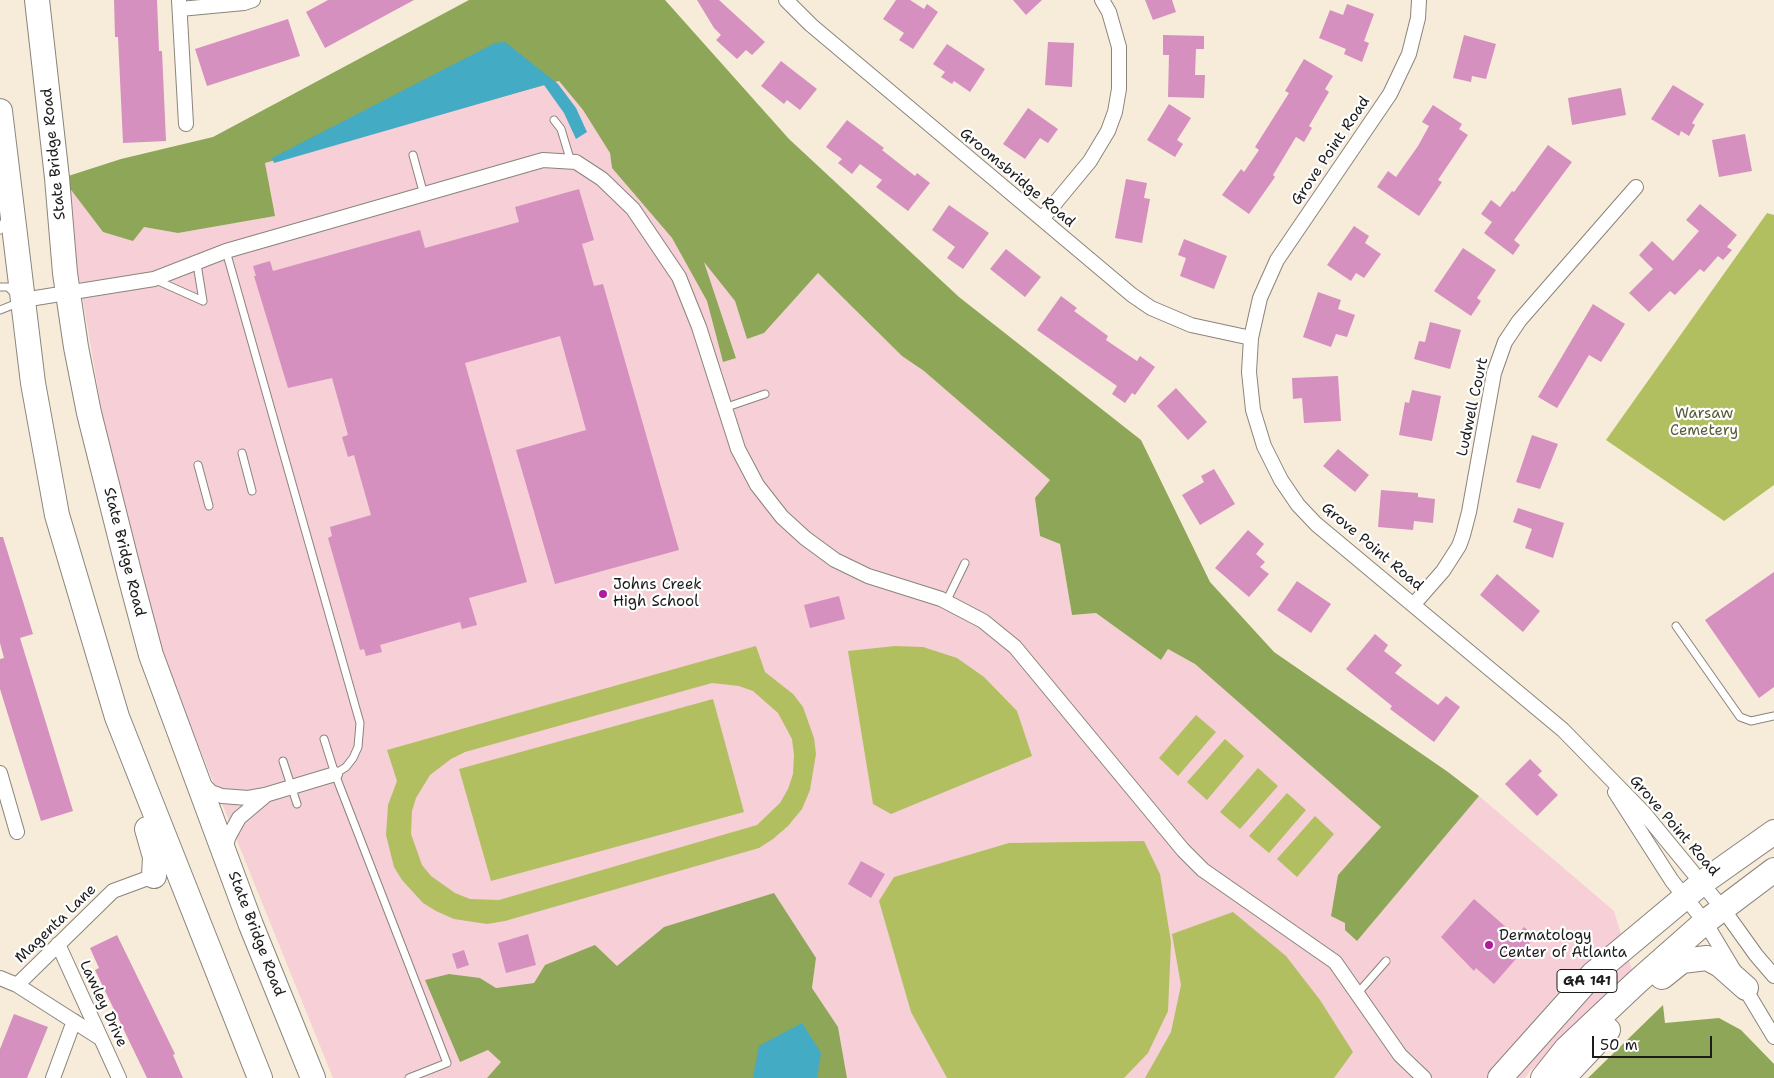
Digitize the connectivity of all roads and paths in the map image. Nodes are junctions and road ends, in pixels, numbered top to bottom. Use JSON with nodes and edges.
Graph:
{"nodes":[{"id":1,"x":37,"y":0,"type":"edge"},
{"id":2,"x":254,"y":0,"type":"edge"},
{"id":3,"x":786,"y":0,"type":"edge"},
{"id":4,"x":1102,"y":0,"type":"edge"},
{"id":5,"x":1419,"y":0,"type":"edge"},
{"id":6,"x":179,"y":5,"type":"edge"},
{"id":7,"x":0,"y":111,"type":"edge"},
{"id":8,"x":554,"y":120,"type":"dead end"},
{"id":9,"x":186,"y":124,"type":"dead end"},
{"id":10,"x":413,"y":154,"type":"dead end"},
{"id":11,"x":571,"y":162,"type":"junction"},
{"id":12,"x":1636,"y":187,"type":"dead end"},
{"id":13,"x":424,"y":194,"type":"junction"},
{"id":14,"x":11,"y":203,"type":"junction"},
{"id":15,"x":1042,"y":220,"type":"junction"},
{"id":16,"x":0,"y":230,"type":"edge"},
{"id":17,"x":226,"y":251,"type":"junction"},
{"id":18,"x":197,"y":264,"type":"junction"},
{"id":19,"x":154,"y":279,"type":"junction"},
{"id":20,"x":0,"y":287,"type":"edge"},
{"id":21,"x":68,"y":292,"type":"junction"},
{"id":22,"x":23,"y":300,"type":"junction"},
{"id":23,"x":0,"y":310,"type":"edge"},
{"id":24,"x":1251,"y":338,"type":"junction"},
{"id":25,"x":765,"y":394,"type":"dead end"},
{"id":26,"x":724,"y":408,"type":"junction"},
{"id":27,"x":242,"y":453,"type":"dead end"},
{"id":28,"x":198,"y":466,"type":"dead end"},
{"id":29,"x":252,"y":491,"type":"dead end"},
{"id":30,"x":209,"y":506,"type":"dead end"},
{"id":31,"x":965,"y":564,"type":"dead end"},
{"id":32,"x":946,"y":602,"type":"junction"},
{"id":33,"x":1414,"y":604,"type":"junction"},
{"id":34,"x":1676,"y":626,"type":"dead end"},
{"id":35,"x":1774,"y":716,"type":"edge"},
{"id":36,"x":117,"y":717,"type":"junction"},
{"id":37,"x":324,"y":739,"type":"dead end"},
{"id":38,"x":283,"y":761,"type":"dead end"},
{"id":39,"x":1598,"y":766,"type":"junction"},
{"id":40,"x":0,"y":773,"type":"edge"},
{"id":41,"x":334,"y":774,"type":"junction"},
{"id":42,"x":197,"y":778,"type":"junction"},
{"id":43,"x":291,"y":788,"type":"junction"},
{"id":44,"x":3,"y":791,"type":"edge"},
{"id":45,"x":265,"y":796,"type":"junction"},
{"id":46,"x":297,"y":804,"type":"dead end"},
{"id":47,"x":17,"y":832,"type":"dead end"},
{"id":48,"x":1774,"y":832,"type":"edge"},
{"id":49,"x":224,"y":853,"type":"junction"},
{"id":50,"x":176,"y":867,"type":"junction"},
{"id":51,"x":1774,"y":870,"type":"edge"},
{"id":52,"x":154,"y":876,"type":"junction"},
{"id":53,"x":1694,"y":890,"type":"junction"},
{"id":54,"x":1714,"y":916,"type":"junction"},
{"id":55,"x":58,"y":944,"type":"junction"},
{"id":56,"x":1386,"y":961,"type":"dead end"},
{"id":57,"x":1774,"y":976,"type":"edge"},
{"id":58,"x":0,"y":978,"type":"edge"},
{"id":59,"x":17,"y":985,"type":"junction"},
{"id":60,"x":1746,"y":988,"type":"junction"},
{"id":61,"x":1357,"y":994,"type":"junction"},
{"id":62,"x":74,"y":1021,"type":"junction"},
{"id":63,"x":1774,"y":1037,"type":"edge"},
{"id":64,"x":100,"y":1038,"type":"junction"},
{"id":65,"x":53,"y":1078,"type":"edge"},
{"id":66,"x":119,"y":1078,"type":"edge"},
{"id":67,"x":260,"y":1078,"type":"edge"},
{"id":68,"x":312,"y":1078,"type":"edge"},
{"id":69,"x":409,"y":1078,"type":"edge"},
{"id":70,"x":1424,"y":1078,"type":"edge"},
{"id":71,"x":1500,"y":1078,"type":"edge"},
{"id":72,"x":1543,"y":1078,"type":"edge"},
{"id":73,"x":1563,"y":1078,"type":"edge"}],
"edges":[{"from":1,"to":21,"type":"highway","name":"State Bridge Road"},
{"from":2,"to":6,"type":"street"},
{"from":3,"to":15,"type":"street","name":"Groomsbridge Road"},
{"from":4,"to":15,"type":"street"},
{"from":5,"to":24,"type":"street","name":"Grove Point Road"},
{"from":6,"to":9,"type":"street"},
{"from":7,"to":14,"type":"highway"},
{"from":8,"to":11,"type":"lane"},
{"from":10,"to":13,"type":"lane"},
{"from":11,"to":13,"type":"street"},
{"from":11,"to":26,"type":"street"},
{"from":12,"to":33,"type":"street","name":"Ludwell Court"},
{"from":13,"to":17,"type":"street"},
{"from":14,"to":16,"type":"lane"},
{"from":14,"to":22,"type":"highway"},
{"from":15,"to":24,"type":"street","name":"Groomsbridge Road"},
{"from":17,"to":18,"type":"street"},
{"from":17,"to":41,"type":"lane"},
{"from":18,"to":19,"type":"street"},
{"from":18,"to":19,"type":"lane"},
{"from":19,"to":21,"type":"street"},
{"from":20,"to":22,"type":"lane"},
{"from":21,"to":22,"type":"street"},
{"from":21,"to":42,"type":"highway","name":"State Bridge Road"},
{"from":22,"to":23,"type":"lane"},
{"from":22,"to":36,"type":"highway"},
{"from":24,"to":33,"type":"street","name":"Grove Point Road"},
{"from":25,"to":26,"type":"lane"},
{"from":26,"to":32,"type":"street"},
{"from":27,"to":29,"type":"lane"},
{"from":28,"to":30,"type":"lane"},
{"from":31,"to":32,"type":"lane"},
{"from":32,"to":61,"type":"street"},
{"from":33,"to":39,"type":"street","name":"Grove Point Road"},
{"from":34,"to":35,"type":"lane"},
{"from":36,"to":50,"type":"highway"},
{"from":36,"to":52,"type":"highway"},
{"from":37,"to":41,"type":"lane"},
{"from":38,"to":43,"type":"lane"},
{"from":39,"to":53,"type":"street","name":"Grove Point Road"},
{"from":39,"to":53,"type":"street","name":"Grove Point Road"},
{"from":40,"to":44,"type":"street"},
{"from":41,"to":43,"type":"street"},
{"from":41,"to":69,"type":"lane"},
{"from":42,"to":45,"type":"street"},
{"from":42,"to":49,"type":"highway","name":"State Bridge Road"},
{"from":43,"to":45,"type":"street"},
{"from":43,"to":46,"type":"lane"},
{"from":44,"to":47,"type":"street"},
{"from":45,"to":49,"type":"street"},
{"from":48,"to":53,"type":"highway","number":"GA 141"},
{"from":49,"to":68,"type":"highway","name":"State Bridge Road"},
{"from":50,"to":52,"type":"street","name":"Magenta Lane"},
{"from":50,"to":67,"type":"highway"},
{"from":51,"to":54,"type":"highway","number":"GA 141"},
{"from":52,"to":55,"type":"street","name":"Magenta Lane"},
{"from":53,"to":54,"type":"street","name":"Grove Point Road"},
{"from":53,"to":54,"type":"street","name":"Grove Point Road"},
{"from":53,"to":71,"type":"highway","number":"GA 141"},
{"from":54,"to":57,"type":"street"},
{"from":54,"to":60,"type":"street"},
{"from":54,"to":72,"type":"highway","number":"GA 141"},
{"from":55,"to":59,"type":"street","name":"Magenta Lane"},
{"from":55,"to":64,"type":"street","name":"Lawley Drive"},
{"from":56,"to":61,"type":"lane"},
{"from":58,"to":59,"type":"street"},
{"from":59,"to":62,"type":"street"},
{"from":60,"to":63,"type":"street"},
{"from":60,"to":73,"type":"highway"},
{"from":61,"to":70,"type":"street"},
{"from":62,"to":64,"type":"street"},
{"from":62,"to":65,"type":"street"},
{"from":64,"to":66,"type":"street","name":"Lawley Drive"}]}
